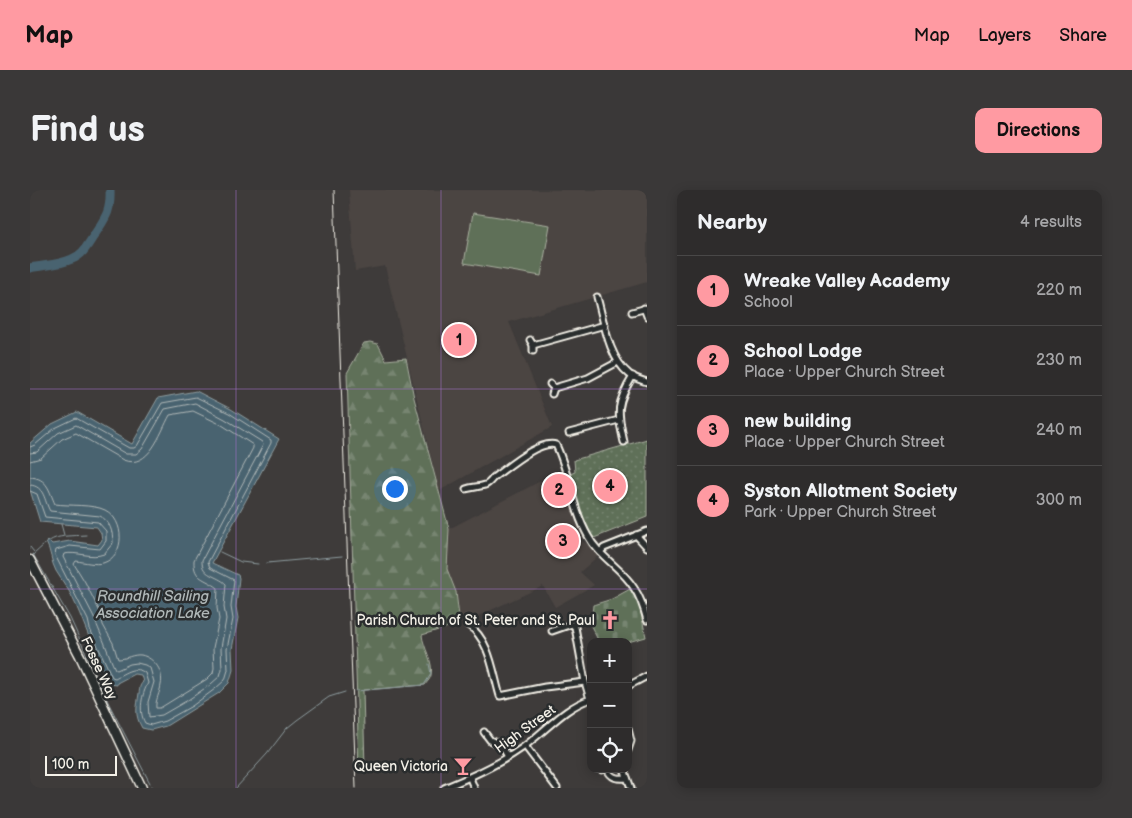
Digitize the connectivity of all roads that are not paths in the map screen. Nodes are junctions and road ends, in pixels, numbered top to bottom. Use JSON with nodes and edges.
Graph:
{"nodes":[{"id":1,"x":597,"y":296,"type":"dead end"},
{"id":2,"x":646,"y":308,"type":"edge"},
{"id":3,"x":632,"y":312,"type":"dead end"},
{"id":4,"x":647,"y":316,"type":"edge"},
{"id":5,"x":605,"y":325,"type":"junction"},
{"id":6,"x":532,"y":345,"type":"dead end"},
{"id":7,"x":618,"y":362,"type":"junction"},
{"id":8,"x":633,"y":376,"type":"junction"},
{"id":9,"x":647,"y":382,"type":"edge"},
{"id":10,"x":552,"y":394,"type":"dead end"},
{"id":11,"x":619,"y":420,"type":"junction"},
{"id":12,"x":564,"y":428,"type":"dead end"},
{"id":13,"x":624,"y":442,"type":"dead end"},
{"id":14,"x":574,"y":470,"type":"dead end"},
{"id":15,"x":566,"y":472,"type":"junction"},
{"id":16,"x":464,"y":490,"type":"dead end"},
{"id":17,"x":647,"y":531,"type":"edge"},
{"id":18,"x":636,"y":535,"type":"junction"},
{"id":19,"x":647,"y":548,"type":"edge"},
{"id":20,"x":600,"y":552,"type":"junction"},
{"id":21,"x":30,"y":561,"type":"edge"},
{"id":22,"x":646,"y":608,"type":"edge"},
{"id":23,"x":647,"y":620,"type":"edge"},
{"id":24,"x":468,"y":625,"type":"dead end"},
{"id":25,"x":552,"y":631,"type":"dead end"},
{"id":26,"x":647,"y":676,"type":"edge"},
{"id":27,"x":585,"y":682,"type":"junction"},
{"id":28,"x":632,"y":684,"type":"edge"},
{"id":29,"x":587,"y":689,"type":"edge"},
{"id":30,"x":587,"y":700,"type":"edge"},
{"id":31,"x":484,"y":732,"type":"dead end"},
{"id":32,"x":525,"y":746,"type":"junction"},
{"id":33,"x":508,"y":757,"type":"junction"},
{"id":34,"x":610,"y":773,"type":"edge"},
{"id":35,"x":625,"y":773,"type":"edge"},
{"id":36,"x":470,"y":778,"type":"junction"},
{"id":37,"x":627,"y":778,"type":"junction"},
{"id":38,"x":142,"y":788,"type":"edge"},
{"id":39,"x":444,"y":788,"type":"edge"},
{"id":40,"x":474,"y":788,"type":"edge"},
{"id":41,"x":557,"y":788,"type":"edge"},
{"id":42,"x":631,"y":788,"type":"edge"}],
"edges":[{"from":1,"to":5,"type":"street"},
{"from":2,"to":3,"type":"street"},
{"from":2,"to":4,"type":"street"},
{"from":5,"to":6,"type":"street"},
{"from":5,"to":7,"type":"street"},
{"from":7,"to":8,"type":"street"},
{"from":7,"to":10,"type":"street"},
{"from":8,"to":9,"type":"street"},
{"from":8,"to":11,"type":"street"},
{"from":11,"to":12,"type":"street"},
{"from":11,"to":13,"type":"street"},
{"from":14,"to":15,"type":"street"},
{"from":15,"to":16,"type":"street"},
{"from":15,"to":20,"type":"street"},
{"from":17,"to":18,"type":"street"},
{"from":18,"to":19,"type":"street"},
{"from":18,"to":20,"type":"street"},
{"from":20,"to":22,"type":"street"},
{"from":21,"to":38,"type":"street","name":"Fosse Way"},
{"from":22,"to":23,"type":"street"},
{"from":24,"to":27,"type":"street"},
{"from":25,"to":27,"type":"street"},
{"from":26,"to":28,"type":"street"},
{"from":27,"to":29,"type":"street"},
{"from":30,"to":32,"type":"street","name":"High Street"},
{"from":31,"to":33,"type":"street"},
{"from":32,"to":33,"type":"street","name":"High Street"},
{"from":32,"to":41,"type":"street"},
{"from":33,"to":36,"type":"street","name":"High Street"},
{"from":34,"to":37,"type":"street"},
{"from":35,"to":37,"type":"street"},
{"from":36,"to":39,"type":"street","name":"High Street"},
{"from":36,"to":40,"type":"street"},
{"from":37,"to":42,"type":"street"}]}
